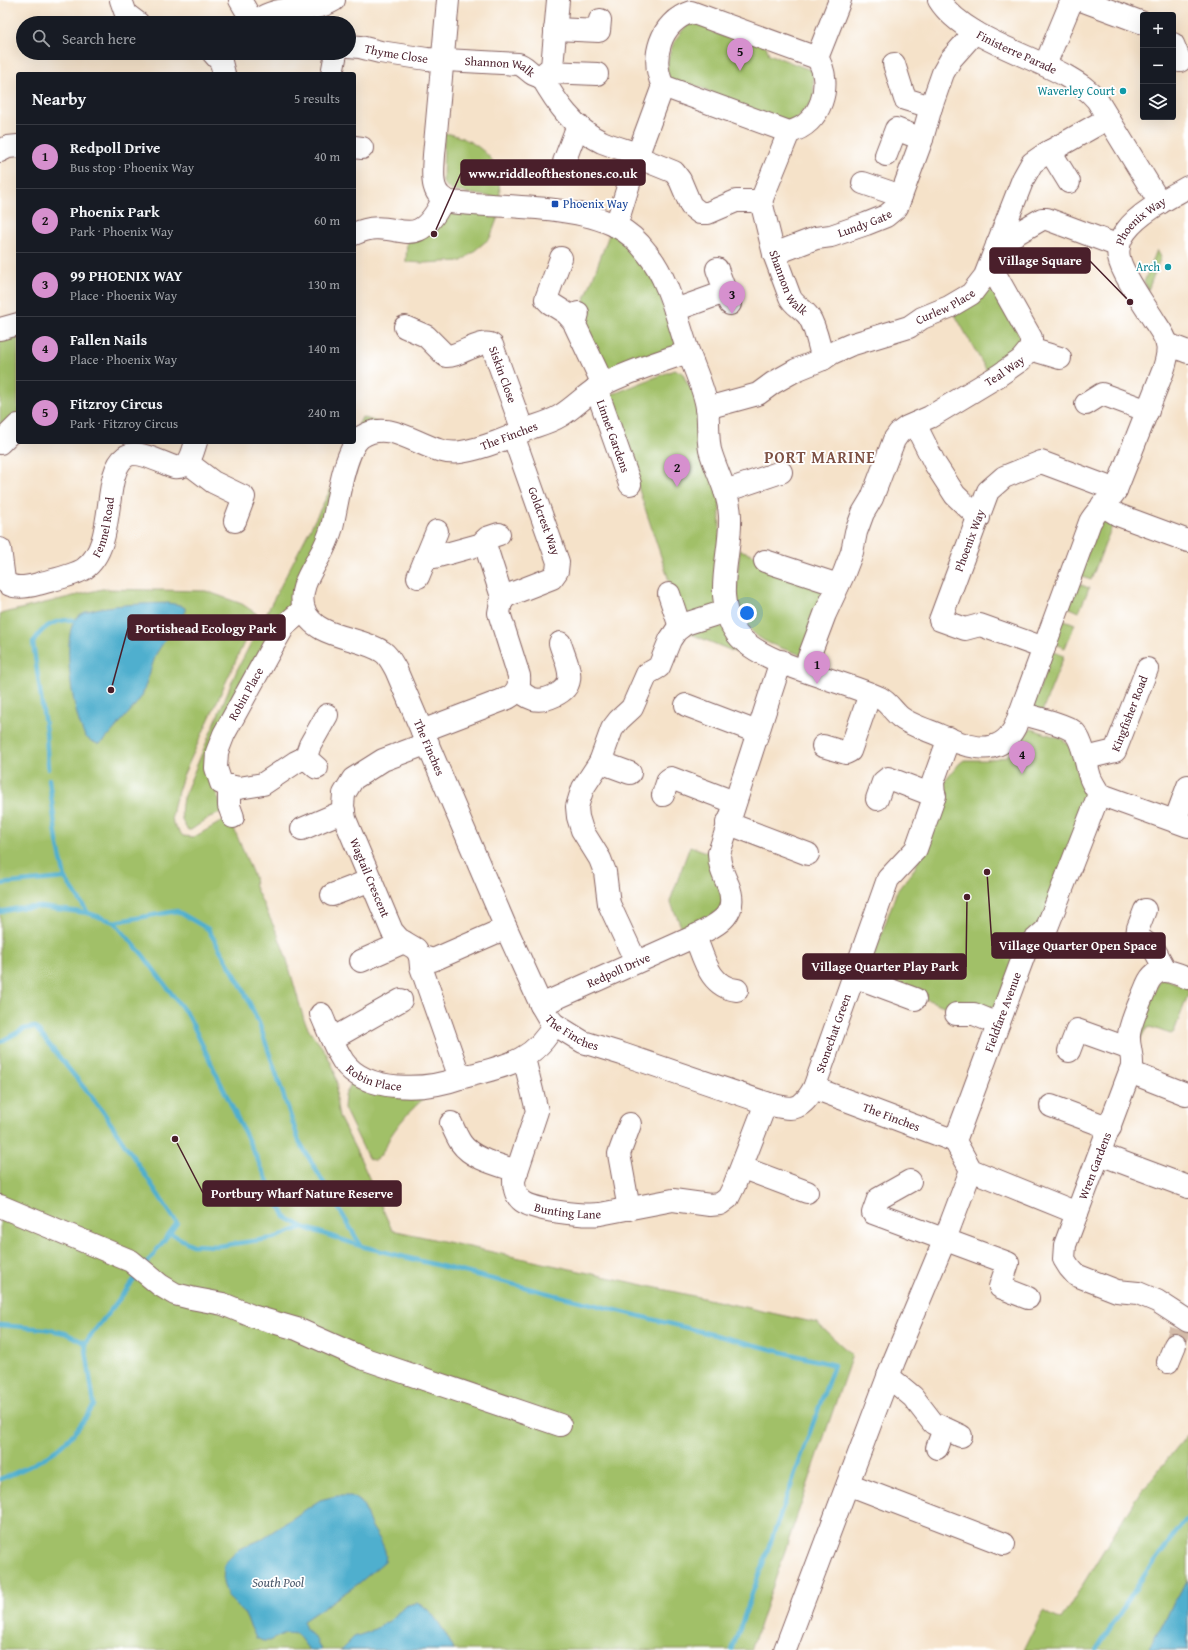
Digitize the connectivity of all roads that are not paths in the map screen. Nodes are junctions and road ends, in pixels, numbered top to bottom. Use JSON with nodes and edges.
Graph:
{"nodes":[{"id":1,"x":122,"y":0,"type":"edge"},
{"id":2,"x":240,"y":0,"type":"edge"},
{"id":3,"x":334,"y":0,"type":"edge"},
{"id":4,"x":448,"y":0,"type":"edge"},
{"id":5,"x":558,"y":0,"type":"edge"},
{"id":6,"x":840,"y":0,"type":"edge"},
{"id":7,"x":939,"y":0,"type":"edge"},
{"id":8,"x":1072,"y":0,"type":"edge"},
{"id":9,"x":1081,"y":0,"type":"edge"},
{"id":10,"x":693,"y":6,"type":"edge"},
{"id":11,"x":129,"y":16,"type":"edge"},
{"id":12,"x":249,"y":16,"type":"edge"},
{"id":13,"x":259,"y":16,"type":"edge"},
{"id":14,"x":600,"y":20,"type":"dead end"},
{"id":15,"x":1140,"y":22,"type":"edge"},
{"id":16,"x":556,"y":29,"type":"junction"},
{"id":17,"x":974,"y":32,"type":"junction"},
{"id":18,"x":356,"y":46,"type":"edge"},
{"id":19,"x":817,"y":58,"type":"junction"},
{"id":20,"x":335,"y":60,"type":"edge"},
{"id":21,"x":443,"y":60,"type":"junction"},
{"id":22,"x":894,"y":64,"type":"dead end"},
{"id":23,"x":1045,"y":65,"type":"junction"},
{"id":24,"x":332,"y":72,"type":"edge"},
{"id":25,"x":544,"y":74,"type":"junction"},
{"id":26,"x":597,"y":74,"type":"dead end"},
{"id":27,"x":662,"y":86,"type":"junction"},
{"id":28,"x":931,"y":107,"type":"junction"},
{"id":29,"x":1107,"y":119,"type":"junction"},
{"id":30,"x":578,"y":126,"type":"junction"},
{"id":31,"x":789,"y":132,"type":"junction"},
{"id":32,"x":922,"y":139,"type":"junction"},
{"id":33,"x":16,"y":146,"type":"edge"},
{"id":34,"x":0,"y":151,"type":"edge"},
{"id":35,"x":1050,"y":151,"type":"junction"},
{"id":36,"x":886,"y":155,"type":"dead end"},
{"id":37,"x":637,"y":156,"type":"junction"},
{"id":38,"x":564,"y":162,"type":"dead end"},
{"id":39,"x":863,"y":182,"type":"dead end"},
{"id":40,"x":1068,"y":185,"type":"dead end"},
{"id":41,"x":1188,"y":187,"type":"edge"},
{"id":42,"x":901,"y":196,"type":"junction"},
{"id":43,"x":443,"y":200,"type":"junction"},
{"id":44,"x":761,"y":201,"type":"junction"},
{"id":45,"x":1160,"y":203,"type":"junction"},
{"id":46,"x":616,"y":226,"type":"junction"},
{"id":47,"x":356,"y":233,"type":"edge"},
{"id":48,"x":997,"y":245,"type":"junction"},
{"id":49,"x":1119,"y":246,"type":"junction"},
{"id":50,"x":774,"y":254,"type":"junction"},
{"id":51,"x":561,"y":258,"type":"dead end"},
{"id":52,"x":990,"y":265,"type":"junction"},
{"id":53,"x":717,"y":269,"type":"dead end"},
{"id":54,"x":674,"y":310,"type":"junction"},
{"id":55,"x":16,"y":324,"type":"edge"},
{"id":56,"x":404,"y":327,"type":"dead end"},
{"id":57,"x":0,"y":328,"type":"edge"},
{"id":58,"x":1182,"y":348,"type":"edge"},
{"id":59,"x":1030,"y":349,"type":"junction"},
{"id":60,"x":688,"y":352,"type":"junction"},
{"id":61,"x":1060,"y":358,"type":"dead end"},
{"id":62,"x":823,"y":359,"type":"junction"},
{"id":63,"x":600,"y":386,"type":"junction"},
{"id":64,"x":1086,"y":404,"type":"dead end"},
{"id":65,"x":708,"y":408,"type":"junction"},
{"id":66,"x":1148,"y":410,"type":"junction"},
{"id":67,"x":915,"y":424,"type":"junction"},
{"id":68,"x":16,"y":427,"type":"edge"},
{"id":69,"x":518,"y":433,"type":"junction"},
{"id":70,"x":0,"y":443,"type":"edge"},
{"id":71,"x":195,"y":444,"type":"edge"},
{"id":72,"x":188,"y":463,"type":"junction"},
{"id":73,"x":780,"y":468,"type":"dead end"},
{"id":74,"x":630,"y":484,"type":"dead end"},
{"id":75,"x":725,"y":490,"type":"junction"},
{"id":76,"x":1109,"y":498,"type":"junction"},
{"id":77,"x":979,"y":518,"type":"junction"},
{"id":78,"x":235,"y":521,"type":"dead end"},
{"id":79,"x":437,"y":531,"type":"dead end"},
{"id":80,"x":1188,"y":541,"type":"edge"},
{"id":81,"x":0,"y":549,"type":"edge"},
{"id":82,"x":426,"y":557,"type":"junction"},
{"id":83,"x":765,"y":561,"type":"dead end"},
{"id":84,"x":418,"y":577,"type":"dead end"},
{"id":85,"x":838,"y":585,"type":"junction"},
{"id":86,"x":668,"y":594,"type":"dead end"},
{"id":87,"x":503,"y":600,"type":"junction"},
{"id":88,"x":304,"y":609,"type":"junction"},
{"id":89,"x":726,"y":611,"type":"junction"},
{"id":90,"x":680,"y":627,"type":"junction"},
{"id":91,"x":560,"y":644,"type":"dead end"},
{"id":92,"x":1044,"y":648,"type":"junction"},
{"id":93,"x":781,"y":661,"type":"junction"},
{"id":94,"x":804,"y":670,"type":"junction"},
{"id":95,"x":1146,"y":670,"type":"dead end"},
{"id":96,"x":518,"y":688,"type":"junction"},
{"id":97,"x":870,"y":694,"type":"junction"},
{"id":98,"x":686,"y":705,"type":"dead end"},
{"id":99,"x":1020,"y":713,"type":"junction"},
{"id":100,"x":328,"y":715,"type":"dead end"},
{"id":101,"x":757,"y":732,"type":"junction"},
{"id":102,"x":425,"y":737,"type":"junction"},
{"id":103,"x":949,"y":738,"type":"junction"},
{"id":104,"x":823,"y":746,"type":"dead end"},
{"id":105,"x":1086,"y":758,"type":"junction"},
{"id":106,"x":600,"y":762,"type":"junction"},
{"id":107,"x":630,"y":773,"type":"dead end"},
{"id":108,"x":228,"y":786,"type":"junction"},
{"id":109,"x":1188,"y":786,"type":"edge"},
{"id":110,"x":1099,"y":794,"type":"junction"},
{"id":111,"x":663,"y":795,"type":"dead end"},
{"id":112,"x":935,"y":796,"type":"junction"},
{"id":113,"x":877,"y":799,"type":"dead end"},
{"id":114,"x":734,"y":802,"type":"junction"},
{"id":115,"x":344,"y":811,"type":"junction"},
{"id":116,"x":233,"y":817,"type":"dead end"},
{"id":117,"x":727,"y":823,"type":"junction"},
{"id":118,"x":1181,"y":823,"type":"edge"},
{"id":119,"x":302,"y":829,"type":"dead end"},
{"id":120,"x":808,"y":854,"type":"dead end"},
{"id":121,"x":371,"y":880,"type":"junction"},
{"id":122,"x":332,"y":895,"type":"dead end"},
{"id":123,"x":1145,"y":910,"type":"dead end"},
{"id":124,"x":506,"y":928,"type":"junction"},
{"id":125,"x":695,"y":936,"type":"junction"},
{"id":126,"x":412,"y":949,"type":"junction"},
{"id":127,"x":361,"y":961,"type":"dead end"},
{"id":128,"x":636,"y":962,"type":"junction"},
{"id":129,"x":1166,"y":971,"type":"junction"},
{"id":130,"x":853,"y":976,"type":"junction"},
{"id":131,"x":1188,"y":978,"type":"edge"},
{"id":132,"x":737,"y":990,"type":"dead end"},
{"id":133,"x":915,"y":999,"type":"dead end"},
{"id":134,"x":401,"y":1000,"type":"dead end"},
{"id":135,"x":541,"y":1005,"type":"junction"},
{"id":136,"x":321,"y":1014,"type":"dead end"},
{"id":137,"x":956,"y":1014,"type":"dead end"},
{"id":138,"x":554,"y":1024,"type":"junction"},
{"id":139,"x":998,"y":1024,"type":"junction"},
{"id":140,"x":332,"y":1039,"type":"junction"},
{"id":141,"x":1130,"y":1049,"type":"junction"},
{"id":142,"x":1069,"y":1051,"type":"dead end"},
{"id":143,"x":524,"y":1058,"type":"junction"},
{"id":144,"x":1130,"y":1072,"type":"junction"},
{"id":145,"x":460,"y":1078,"type":"junction"},
{"id":146,"x":814,"y":1088,"type":"junction"},
{"id":147,"x":1185,"y":1095,"type":"edge"},
{"id":148,"x":766,"y":1103,"type":"junction"},
{"id":149,"x":1050,"y":1107,"type":"dead end"},
{"id":150,"x":451,"y":1123,"type":"dead end"},
{"id":151,"x":630,"y":1124,"type":"dead end"},
{"id":152,"x":1110,"y":1128,"type":"junction"},
{"id":153,"x":955,"y":1141,"type":"junction"},
{"id":154,"x":1100,"y":1154,"type":"junction"},
{"id":155,"x":743,"y":1168,"type":"junction"},
{"id":156,"x":972,"y":1170,"type":"junction"},
{"id":157,"x":517,"y":1172,"type":"junction"},
{"id":158,"x":910,"y":1181,"type":"dead end"},
{"id":159,"x":1188,"y":1187,"type":"edge"},
{"id":160,"x":807,"y":1192,"type":"dead end"},
{"id":161,"x":0,"y":1206,"type":"edge"},
{"id":162,"x":629,"y":1208,"type":"junction"},
{"id":163,"x":1077,"y":1212,"type":"junction"},
{"id":164,"x":945,"y":1239,"type":"junction"},
{"id":165,"x":1028,"y":1298,"type":"dead end"},
{"id":166,"x":1179,"y":1335,"type":"edge"},
{"id":167,"x":888,"y":1376,"type":"junction"},
{"id":168,"x":560,"y":1425,"type":"dead end"},
{"id":169,"x":947,"y":1438,"type":"dead end"},
{"id":170,"x":848,"y":1484,"type":"junction"},
{"id":171,"x":1004,"y":1544,"type":"dead end"},
{"id":172,"x":785,"y":1650,"type":"edge"}],
"edges":[{"from":1,"to":11,"type":"street"},
{"from":2,"to":12,"type":"street"},
{"from":3,"to":13,"type":"street"},
{"from":4,"to":21,"type":"street"},
{"from":5,"to":16,"type":"street"},
{"from":6,"to":19,"type":"street"},
{"from":7,"to":17,"type":"street","name":"Finisterre Parade"},
{"from":8,"to":23,"type":"street"},
{"from":9,"to":15,"type":"street"},
{"from":10,"to":19,"type":"street"},
{"from":10,"to":27,"type":"street"},
{"from":14,"to":16,"type":"street"},
{"from":16,"to":25,"type":"street"},
{"from":17,"to":23,"type":"street","name":"Finisterre Parade"},
{"from":17,"to":28,"type":"street","name":"Lundy Gate"},
{"from":18,"to":21,"type":"street","name":"Thyme Close"},
{"from":19,"to":31,"type":"street"},
{"from":20,"to":24,"type":"street"},
{"from":21,"to":25,"type":"street","name":"Shannon Walk"},
{"from":21,"to":43,"type":"street"},
{"from":22,"to":28,"type":"street"},
{"from":23,"to":29,"type":"street","name":"Finisterre Parade"},
{"from":25,"to":26,"type":"street"},
{"from":25,"to":30,"type":"street","name":"Shannon Walk"},
{"from":27,"to":31,"type":"street"},
{"from":27,"to":37,"type":"street"},
{"from":28,"to":32,"type":"street","name":"Lundy Gate"},
{"from":29,"to":35,"type":"street","name":"Curlew Place"},
{"from":29,"to":45,"type":"street","name":"Finisterre Parade"},
{"from":30,"to":37,"type":"street","name":"Shannon Walk"},
{"from":30,"to":38,"type":"street"},
{"from":31,"to":44,"type":"street"},
{"from":32,"to":36,"type":"street"},
{"from":32,"to":42,"type":"street","name":"Lundy Gate"},
{"from":33,"to":34,"type":"street"},
{"from":35,"to":40,"type":"street"},
{"from":35,"to":48,"type":"street","name":"Curlew Place"},
{"from":37,"to":44,"type":"street","name":"Shannon Walk"},
{"from":37,"to":46,"type":"street"},
{"from":39,"to":42,"type":"street"},
{"from":41,"to":45,"type":"street","name":"Phoenix Way"},
{"from":42,"to":50,"type":"street","name":"Lundy Gate"},
{"from":43,"to":46,"type":"street","name":"Phoenix Way"},
{"from":43,"to":47,"type":"street"},
{"from":44,"to":50,"type":"street","name":"Shannon Walk"},
{"from":45,"to":49,"type":"street","name":"Phoenix Way"},
{"from":46,"to":54,"type":"street","name":"Phoenix Way"},
{"from":48,"to":49,"type":"street"},
{"from":48,"to":52,"type":"street","name":"Curlew Place"},
{"from":49,"to":58,"type":"street","name":"Phoenix Way"},
{"from":50,"to":62,"type":"street","name":"Shannon Walk"},
{"from":51,"to":63,"type":"street","name":"Linnet Gardens"},
{"from":52,"to":59,"type":"street","name":"Teal Way"},
{"from":52,"to":62,"type":"street","name":"Curlew Place"},
{"from":53,"to":54,"type":"street"},
{"from":54,"to":60,"type":"street","name":"Phoenix Way"},
{"from":55,"to":57,"type":"street"},
{"from":56,"to":69,"type":"street","name":"Siskin Close"},
{"from":58,"to":66,"type":"street","name":"Phoenix Way"},
{"from":59,"to":61,"type":"street"},
{"from":59,"to":67,"type":"street","name":"Teal Way"},
{"from":60,"to":63,"type":"street","name":"The Finches"},
{"from":60,"to":65,"type":"street","name":"Phoenix Way"},
{"from":62,"to":65,"type":"street","name":"Curlew Place"},
{"from":63,"to":69,"type":"street","name":"The Finches"},
{"from":63,"to":74,"type":"street","name":"Linnet Gardens"},
{"from":64,"to":66,"type":"street"},
{"from":65,"to":75,"type":"street","name":"Phoenix Way"},
{"from":66,"to":76,"type":"street","name":"Phoenix Way"},
{"from":67,"to":77,"type":"street"},
{"from":67,"to":85,"type":"street","name":"Teal Way"},
{"from":68,"to":70,"type":"street"},
{"from":69,"to":87,"type":"street","name":"Goldcrest Way"},
{"from":69,"to":88,"type":"street","name":"The Finches"},
{"from":71,"to":72,"type":"street"},
{"from":72,"to":78,"type":"street"},
{"from":72,"to":81,"type":"street","name":"Fennel Road"},
{"from":73,"to":75,"type":"street"},
{"from":75,"to":89,"type":"street","name":"Phoenix Way"},
{"from":76,"to":77,"type":"street","name":"Phoenix Way"},
{"from":76,"to":80,"type":"street"},
{"from":76,"to":92,"type":"street","name":"Phoenix Way"},
{"from":77,"to":92,"type":"street","name":"Phoenix Way"},
{"from":79,"to":82,"type":"street"},
{"from":82,"to":84,"type":"street"},
{"from":82,"to":87,"type":"street"},
{"from":83,"to":85,"type":"street"},
{"from":85,"to":94,"type":"street","name":"Teal Way"},
{"from":86,"to":90,"type":"street"},
{"from":87,"to":96,"type":"street"},
{"from":88,"to":102,"type":"street","name":"The Finches"},
{"from":88,"to":108,"type":"street","name":"Robin Place"},
{"from":89,"to":90,"type":"street"},
{"from":89,"to":93,"type":"street","name":"Phoenix Way"},
{"from":90,"to":106,"type":"street"},
{"from":91,"to":96,"type":"street"},
{"from":92,"to":99,"type":"street","name":"Phoenix Way"},
{"from":93,"to":94,"type":"street","name":"Phoenix Way"},
{"from":93,"to":101,"type":"street","name":"Redpoll Drive"},
{"from":94,"to":97,"type":"street","name":"Phoenix Way"},
{"from":95,"to":105,"type":"street","name":"Kingfisher Road"},
{"from":96,"to":102,"type":"street"},
{"from":97,"to":103,"type":"street","name":"Phoenix Way"},
{"from":97,"to":104,"type":"street"},
{"from":98,"to":101,"type":"street"},
{"from":99,"to":103,"type":"street","name":"Phoenix Way"},
{"from":99,"to":105,"type":"street"},
{"from":100,"to":108,"type":"street"},
{"from":101,"to":114,"type":"street","name":"Redpoll Drive"},
{"from":102,"to":115,"type":"street","name":"Wagtail Crescent"},
{"from":102,"to":124,"type":"street","name":"The Finches"},
{"from":103,"to":112,"type":"street","name":"Stonechat Green"},
{"from":105,"to":110,"type":"street"},
{"from":106,"to":107,"type":"street"},
{"from":106,"to":128,"type":"street"},
{"from":108,"to":116,"type":"street"},
{"from":109,"to":118,"type":"street"},
{"from":110,"to":118,"type":"street"},
{"from":110,"to":139,"type":"street","name":"Fieldfare Avenue"},
{"from":111,"to":114,"type":"street"},
{"from":112,"to":113,"type":"street"},
{"from":112,"to":130,"type":"street","name":"Stonechat Green"},
{"from":114,"to":117,"type":"street","name":"Redpoll Drive"},
{"from":115,"to":119,"type":"street"},
{"from":115,"to":121,"type":"street","name":"Wagtail Crescent"},
{"from":117,"to":120,"type":"street"},
{"from":117,"to":125,"type":"street","name":"Redpoll Drive"},
{"from":121,"to":122,"type":"street"},
{"from":121,"to":126,"type":"street","name":"Wagtail Crescent"},
{"from":123,"to":129,"type":"street"},
{"from":124,"to":126,"type":"street"},
{"from":124,"to":135,"type":"street","name":"The Finches"},
{"from":125,"to":128,"type":"street","name":"Redpoll Drive"},
{"from":125,"to":132,"type":"street"},
{"from":126,"to":127,"type":"street"},
{"from":126,"to":145,"type":"street"},
{"from":128,"to":135,"type":"street","name":"Redpoll Drive"},
{"from":129,"to":131,"type":"street"},
{"from":129,"to":141,"type":"street","name":"Wren Gardens"},
{"from":130,"to":133,"type":"street"},
{"from":130,"to":146,"type":"street","name":"Stonechat Green"},
{"from":134,"to":140,"type":"street"},
{"from":135,"to":138,"type":"street","name":"The Finches"},
{"from":136,"to":140,"type":"street","name":"Robin Place"},
{"from":137,"to":139,"type":"street"},
{"from":138,"to":143,"type":"street","name":"Robin Place"},
{"from":138,"to":148,"type":"street","name":"The Finches"},
{"from":139,"to":153,"type":"street","name":"Fieldfare Avenue"},
{"from":140,"to":145,"type":"street","name":"Robin Place"},
{"from":141,"to":142,"type":"street"},
{"from":141,"to":144,"type":"street","name":"Wren Gardens"},
{"from":143,"to":145,"type":"street","name":"Robin Place"},
{"from":143,"to":157,"type":"street","name":"Bunting Lane"},
{"from":144,"to":147,"type":"street"},
{"from":144,"to":152,"type":"street","name":"Wren Gardens"},
{"from":146,"to":148,"type":"street","name":"The Finches"},
{"from":146,"to":153,"type":"street","name":"The Finches"},
{"from":148,"to":155,"type":"street","name":"Bunting Lane"},
{"from":149,"to":152,"type":"street"},
{"from":150,"to":157,"type":"street"},
{"from":151,"to":162,"type":"street"},
{"from":152,"to":154,"type":"street","name":"Wren Gardens"},
{"from":153,"to":156,"type":"street"},
{"from":154,"to":159,"type":"street"},
{"from":154,"to":163,"type":"street","name":"Wren Gardens"},
{"from":155,"to":160,"type":"street"},
{"from":155,"to":162,"type":"street","name":"Bunting Lane"},
{"from":156,"to":163,"type":"street"},
{"from":156,"to":164,"type":"street"},
{"from":157,"to":162,"type":"street","name":"Bunting Lane"},
{"from":158,"to":164,"type":"street"},
{"from":161,"to":168,"type":"street"},
{"from":163,"to":166,"type":"street","name":"Wren Gardens"},
{"from":164,"to":165,"type":"street"},
{"from":164,"to":167,"type":"street"},
{"from":167,"to":169,"type":"street"},
{"from":167,"to":170,"type":"street"},
{"from":170,"to":171,"type":"street"},
{"from":170,"to":172,"type":"street"}]}
